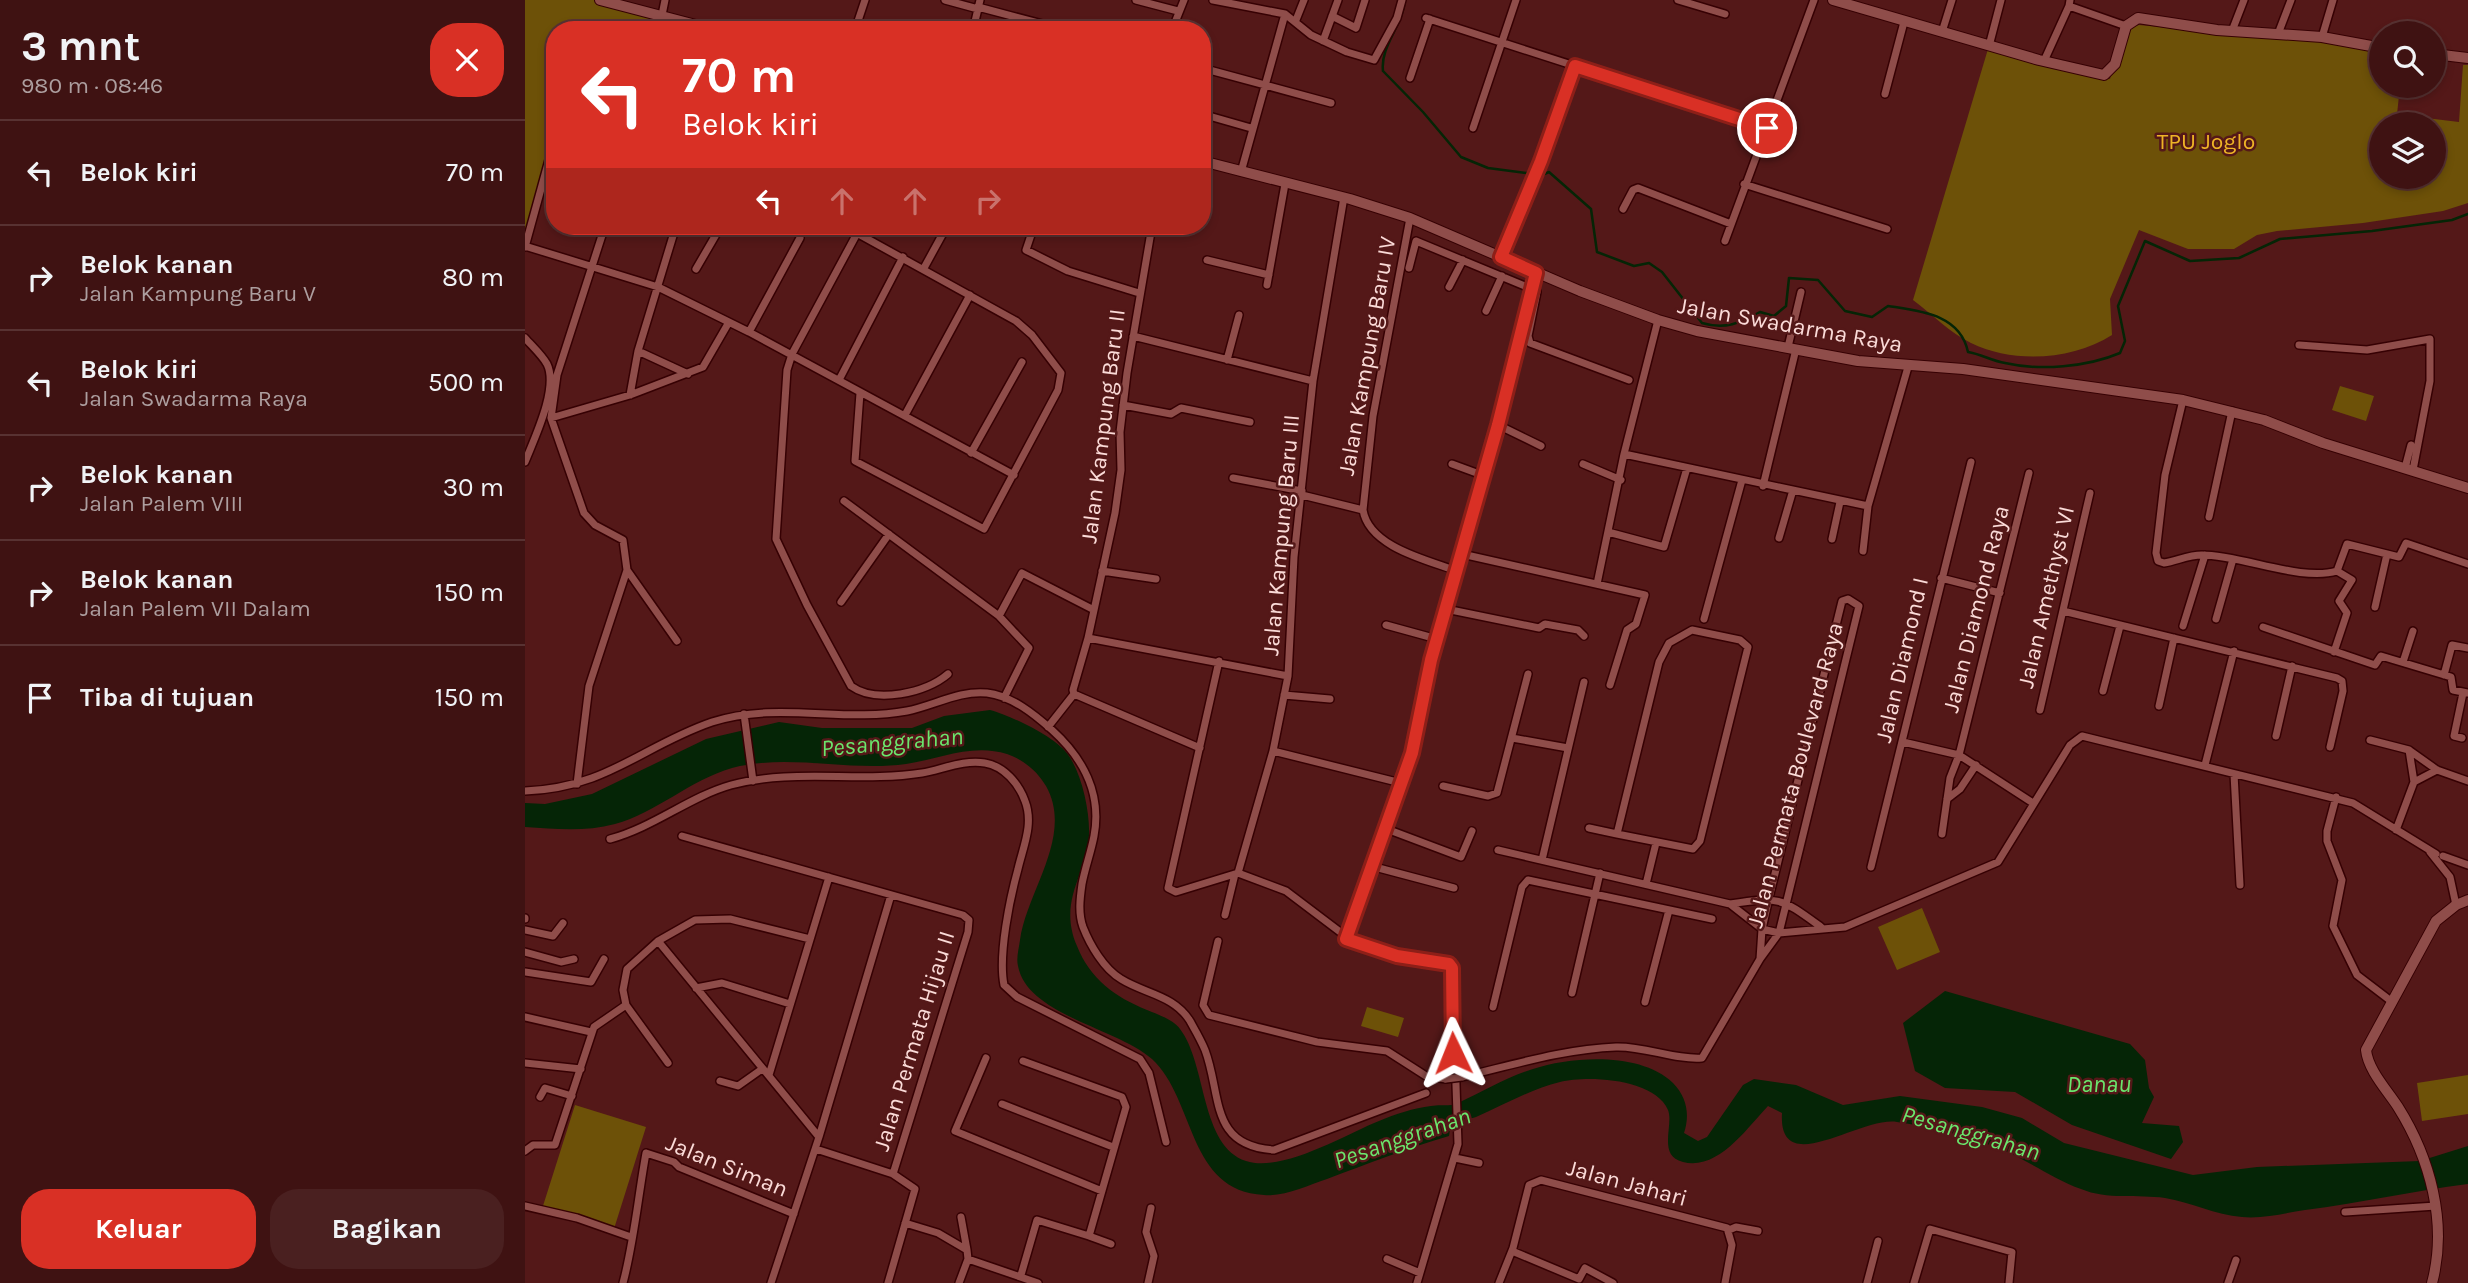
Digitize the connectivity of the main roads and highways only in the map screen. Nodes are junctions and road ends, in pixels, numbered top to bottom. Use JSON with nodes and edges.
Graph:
{"nodes":[{"id":1,"x":600,"y":0,"type":"edge"},
{"id":2,"x":1833,"y":0,"type":"edge"},
{"id":3,"x":683,"y":21,"type":"edge"},
{"id":4,"x":2369,"y":46,"type":"edge"},
{"id":5,"x":2446,"y":55,"type":"edge"},
{"id":6,"x":2468,"y":58,"type":"edge"},
{"id":7,"x":1211,"y":164,"type":"edge"},
{"id":8,"x":2468,"y":488,"type":"edge"},
{"id":9,"x":2468,"y":900,"type":"edge"},
{"id":10,"x":2432,"y":1283,"type":"edge"}],
"edges":[{"from":1,"to":3,"type":"main road"},
{"from":2,"to":4,"type":"main road"},
{"from":5,"to":6,"type":"main road"},
{"from":7,"to":8,"type":"main road","name":"Jalan Swadarma Raya"},
{"from":9,"to":10,"type":"main road"}]}
